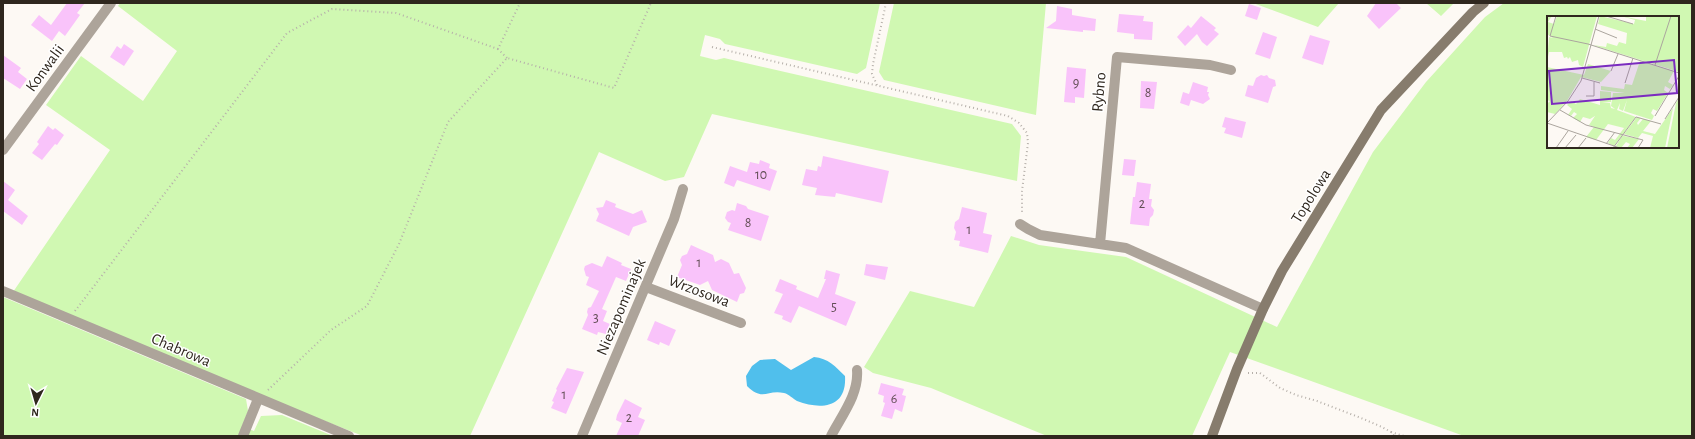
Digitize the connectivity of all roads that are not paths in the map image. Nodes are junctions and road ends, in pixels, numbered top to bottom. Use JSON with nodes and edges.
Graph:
{"nodes":[{"id":1,"x":111,"y":3,"type":"edge"},
{"id":2,"x":1484,"y":3,"type":"edge"},
{"id":3,"x":1231,"y":70,"type":"dead end"},
{"id":4,"x":3,"y":150,"type":"edge"},
{"id":5,"x":684,"y":189,"type":"dead end"},
{"id":6,"x":1020,"y":224,"type":"road end"},
{"id":7,"x":1100,"y":244,"type":"junction"},
{"id":8,"x":646,"y":287,"type":"junction"},
{"id":9,"x":3,"y":291,"type":"edge"},
{"id":10,"x":1263,"y":309,"type":"junction"},
{"id":11,"x":741,"y":323,"type":"dead end"},
{"id":12,"x":857,"y":370,"type":"dead end"},
{"id":13,"x":258,"y":399,"type":"junction"},
{"id":14,"x":243,"y":436,"type":"edge"},
{"id":15,"x":349,"y":436,"type":"edge"},
{"id":16,"x":582,"y":436,"type":"edge"},
{"id":17,"x":831,"y":436,"type":"edge"},
{"id":18,"x":1212,"y":436,"type":"edge"}],
"edges":[{"from":1,"to":4,"type":"street","name":"Konwalii"},
{"from":2,"to":10,"type":"street","name":"Topolowa"},
{"from":3,"to":7,"type":"street","name":"Rybno"},
{"from":5,"to":8,"type":"street","name":"Niezapominajek"},
{"from":6,"to":7,"type":"street"},
{"from":7,"to":10,"type":"street"},
{"from":8,"to":11,"type":"street","name":"Wrzosowa"},
{"from":8,"to":16,"type":"street","name":"Niezapominajek"},
{"from":9,"to":13,"type":"street","name":"Chabrowa"},
{"from":10,"to":18,"type":"street","name":"Topolowa"},
{"from":12,"to":17,"type":"street"},
{"from":13,"to":14,"type":"street"},
{"from":13,"to":15,"type":"street","name":"Chabrowa"}]}
